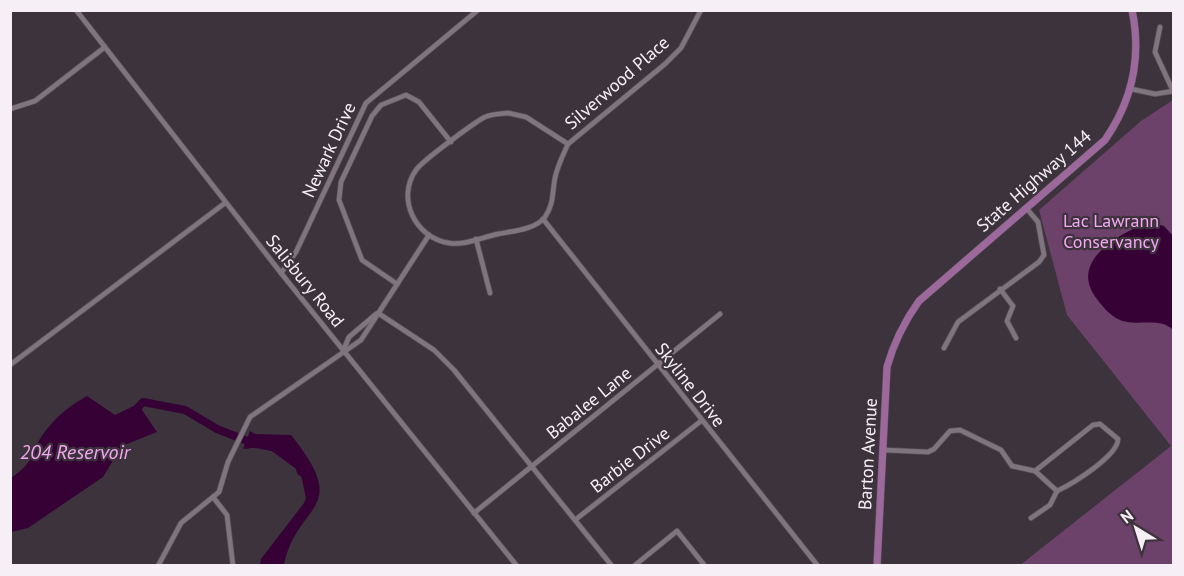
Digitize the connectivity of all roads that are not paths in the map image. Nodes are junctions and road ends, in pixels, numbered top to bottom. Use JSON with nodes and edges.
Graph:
{"nodes":[{"id":1,"x":76,"y":10,"type":"edge"},
{"id":2,"x":478,"y":10,"type":"edge"},
{"id":3,"x":700,"y":10,"type":"edge"},
{"id":4,"x":1132,"y":10,"type":"edge"},
{"id":5,"x":1160,"y":27,"type":"dead end"},
{"id":6,"x":105,"y":47,"type":"junction"},
{"id":7,"x":1131,"y":89,"type":"junction"},
{"id":8,"x":1173,"y":91,"type":"edge"},
{"id":9,"x":10,"y":109,"type":"edge"},
{"id":10,"x":452,"y":142,"type":"junction"},
{"id":11,"x":568,"y":144,"type":"junction"},
{"id":12,"x":225,"y":203,"type":"junction"},
{"id":13,"x":1027,"y":209,"type":"junction"},
{"id":14,"x":543,"y":219,"type":"junction"},
{"id":15,"x":429,"y":236,"type":"junction"},
{"id":16,"x":476,"y":239,"type":"junction"},
{"id":17,"x":280,"y":273,"type":"junction"},
{"id":18,"x":397,"y":284,"type":"junction"},
{"id":19,"x":1000,"y":289,"type":"junction"},
{"id":20,"x":490,"y":293,"type":"dead end"},
{"id":21,"x":378,"y":313,"type":"junction"},
{"id":22,"x":720,"y":314,"type":"dead end"},
{"id":23,"x":1016,"y":338,"type":"dead end"},
{"id":24,"x":894,"y":345,"type":"joint"},
{"id":25,"x":944,"y":348,"type":"dead end"},
{"id":26,"x":344,"y":351,"type":"junction"},
{"id":27,"x":658,"y":364,"type":"junction"},
{"id":28,"x":10,"y":365,"type":"edge"},
{"id":29,"x":701,"y":421,"type":"junction"},
{"id":30,"x":884,"y":450,"type":"junction"},
{"id":31,"x":531,"y":466,"type":"junction"},
{"id":32,"x":1035,"y":471,"type":"junction"},
{"id":33,"x":1057,"y":491,"type":"junction"},
{"id":34,"x":213,"y":497,"type":"junction"},
{"id":35,"x":474,"y":513,"type":"junction"},
{"id":36,"x":1031,"y":518,"type":"dead end"},
{"id":37,"x":575,"y":520,"type":"junction"},
{"id":38,"x":158,"y":566,"type":"edge"},
{"id":39,"x":233,"y":566,"type":"edge"},
{"id":40,"x":517,"y":566,"type":"edge"},
{"id":41,"x":612,"y":566,"type":"edge"},
{"id":42,"x":634,"y":566,"type":"edge"},
{"id":43,"x":705,"y":566,"type":"edge"},
{"id":44,"x":818,"y":566,"type":"edge"},
{"id":45,"x":877,"y":566,"type":"edge"}],
"edges":[{"from":1,"to":6,"type":"street","name":"Salisbury Road"},
{"from":2,"to":17,"type":"street","name":"Newark Drive"},
{"from":3,"to":11,"type":"street","name":"Silverwood Place"},
{"from":4,"to":7,"type":"main road","name":"State Highway 144"},
{"from":5,"to":8,"type":"street"},
{"from":6,"to":9,"type":"street"},
{"from":6,"to":12,"type":"street","name":"Salisbury Road"},
{"from":7,"to":8,"type":"street"},
{"from":7,"to":13,"type":"main road","name":"State Highway 144"},
{"from":10,"to":11,"type":"street"},
{"from":10,"to":15,"type":"street"},
{"from":10,"to":18,"type":"street"},
{"from":11,"to":14,"type":"street"},
{"from":12,"to":17,"type":"street","name":"Salisbury Road"},
{"from":12,"to":28,"type":"street"},
{"from":13,"to":19,"type":"street"},
{"from":13,"to":24,"type":"main road","name":"State Highway 144"},
{"from":14,"to":16,"type":"street"},
{"from":14,"to":27,"type":"street","name":"Skyline Drive"},
{"from":15,"to":16,"type":"street"},
{"from":15,"to":18,"type":"street"},
{"from":16,"to":20,"type":"street"},
{"from":17,"to":26,"type":"street","name":"Salisbury Road"},
{"from":18,"to":21,"type":"street"},
{"from":19,"to":23,"type":"street"},
{"from":19,"to":25,"type":"street"},
{"from":21,"to":26,"type":"street"},
{"from":21,"to":26,"type":"street"},
{"from":21,"to":31,"type":"street"},
{"from":22,"to":27,"type":"street","name":"Babalee Lane"},
{"from":24,"to":30,"type":"main road","name":"Barton Avenue"},
{"from":26,"to":34,"type":"street"},
{"from":26,"to":35,"type":"street","name":"Salisbury Road"},
{"from":27,"to":29,"type":"street","name":"Skyline Drive"},
{"from":27,"to":31,"type":"street","name":"Babalee Lane"},
{"from":29,"to":37,"type":"street","name":"Barbie Drive"},
{"from":29,"to":44,"type":"street","name":"Skyline Drive"},
{"from":30,"to":32,"type":"street"},
{"from":30,"to":45,"type":"main road","name":"Barton Avenue"},
{"from":31,"to":35,"type":"street","name":"Babalee Lane"},
{"from":31,"to":37,"type":"street"},
{"from":32,"to":33,"type":"street"},
{"from":32,"to":33,"type":"street"},
{"from":33,"to":36,"type":"street"},
{"from":34,"to":38,"type":"street"},
{"from":34,"to":39,"type":"street"},
{"from":35,"to":40,"type":"street","name":"Salisbury Road"},
{"from":37,"to":41,"type":"street"},
{"from":42,"to":43,"type":"street"}]}
